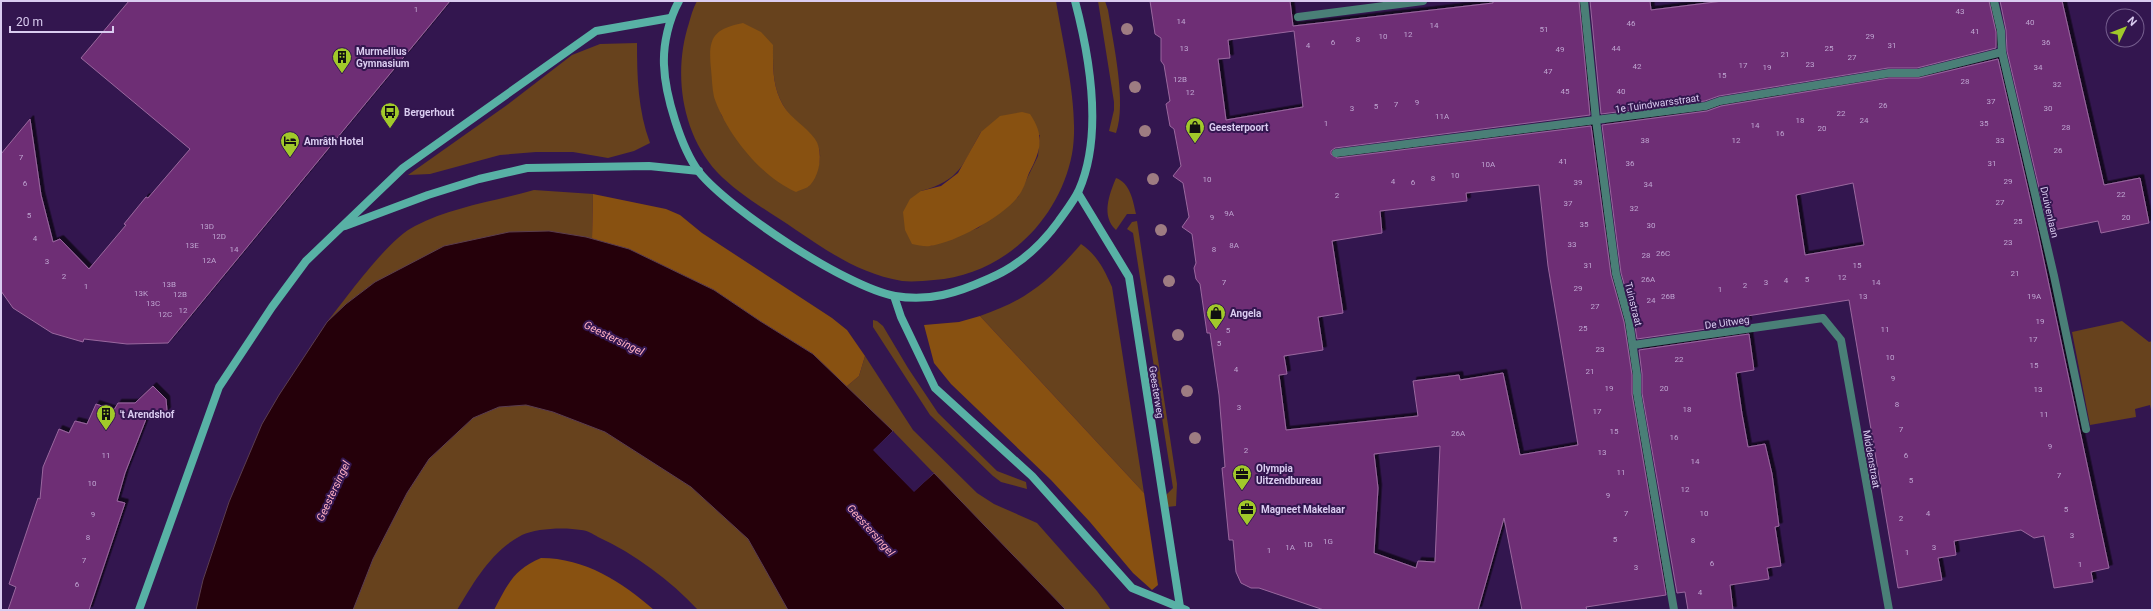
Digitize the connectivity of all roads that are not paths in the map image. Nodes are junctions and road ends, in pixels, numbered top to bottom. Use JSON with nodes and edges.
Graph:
{"nodes":[{"id":1,"x":679,"y":1,"type":"edge"},
{"id":2,"x":1075,"y":1,"type":"edge"},
{"id":3,"x":1423,"y":1,"type":"edge"},
{"id":4,"x":1584,"y":1,"type":"edge"},
{"id":5,"x":1994,"y":1,"type":"edge"},
{"id":6,"x":1298,"y":17,"type":"dead end"},
{"id":7,"x":670,"y":18,"type":"junction"},
{"id":8,"x":2002,"y":52,"type":"junction"},
{"id":9,"x":1596,"y":120,"type":"junction"},
{"id":10,"x":1336,"y":153,"type":"dead end"},
{"id":11,"x":699,"y":171,"type":"junction"},
{"id":12,"x":1078,"y":193,"type":"junction"},
{"id":13,"x":342,"y":227,"type":"junction"},
{"id":14,"x":894,"y":296,"type":"junction"},
{"id":15,"x":1823,"y":318,"type":"joint"},
{"id":16,"x":1633,"y":346,"type":"junction"},
{"id":17,"x":2086,"y":429,"type":"dead end"},
{"id":18,"x":1182,"y":609,"type":"edge"},
{"id":19,"x":139,"y":610,"type":"edge"},
{"id":20,"x":1674,"y":610,"type":"edge"},
{"id":21,"x":1888,"y":610,"type":"edge"}],
"edges":[{"from":1,"to":7,"type":"main road"},
{"from":2,"to":12,"type":"main road"},
{"from":3,"to":6,"type":"street"},
{"from":4,"to":9,"type":"street","name":"Tuinstraat"},
{"from":5,"to":8,"type":"street","name":"Druivenlaan"},
{"from":7,"to":11,"type":"main road"},
{"from":7,"to":13,"type":"main road"},
{"from":8,"to":9,"type":"street","name":"1e Tuindwarsstraat"},
{"from":8,"to":17,"type":"street","name":"Druivenlaan"},
{"from":9,"to":10,"type":"street","name":"1e Tuindwarsstraat"},
{"from":9,"to":16,"type":"street","name":"Tuinstraat"},
{"from":11,"to":13,"type":"main road"},
{"from":11,"to":14,"type":"main road"},
{"from":12,"to":14,"type":"main road"},
{"from":12,"to":18,"type":"main road","name":"Geesterweg"},
{"from":13,"to":19,"type":"main road"},
{"from":14,"to":18,"type":"main road"},
{"from":15,"to":16,"type":"street","name":"De Uitweg"},
{"from":15,"to":21,"type":"street","name":"Middenstraat"},
{"from":16,"to":20,"type":"street","name":"Tuinstraat"}]}
